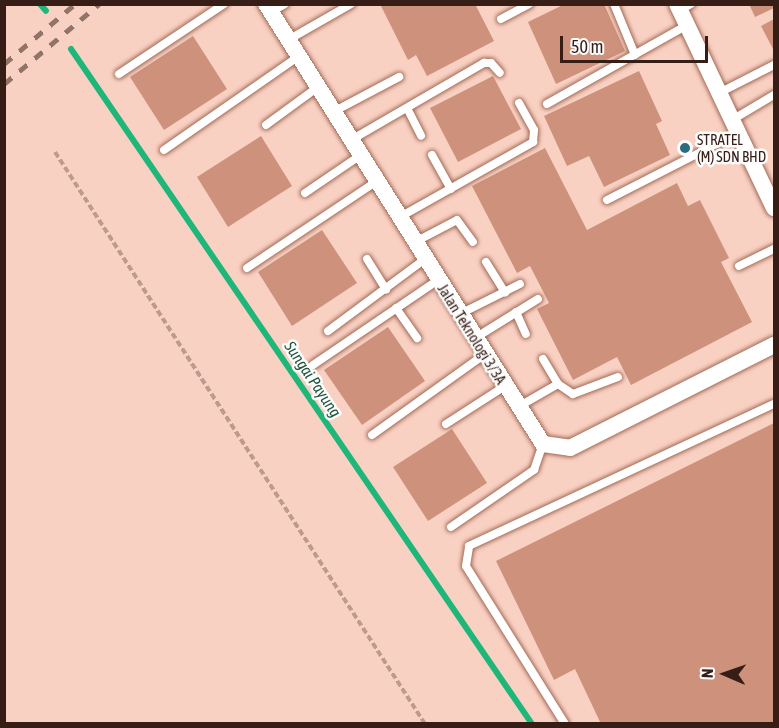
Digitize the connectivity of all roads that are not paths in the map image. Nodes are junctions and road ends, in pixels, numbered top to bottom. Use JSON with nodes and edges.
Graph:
{"nodes":[{"id":1,"x":224,"y":4,"type":"edge"},
{"id":2,"x":351,"y":4,"type":"edge"},
{"id":3,"x":529,"y":4,"type":"edge"},
{"id":4,"x":614,"y":4,"type":"edge"},
{"id":5,"x":274,"y":7,"type":"edge"},
{"id":6,"x":684,"y":11,"type":"edge"},
{"id":7,"x":501,"y":19,"type":"dead end"},
{"id":8,"x":288,"y":40,"type":"junction"},
{"id":9,"x":634,"y":55,"type":"junction"},
{"id":10,"x":299,"y":56,"type":"junction"},
{"id":11,"x":774,"y":65,"type":"edge"},
{"id":12,"x":500,"y":73,"type":"dead end"},
{"id":13,"x":119,"y":74,"type":"dead end"},
{"id":14,"x":399,"y":77,"type":"dead end"},
{"id":15,"x":318,"y":87,"type":"junction"},
{"id":16,"x":719,"y":93,"type":"junction"},
{"id":17,"x":774,"y":95,"type":"edge"},
{"id":18,"x":519,"y":103,"type":"dead end"},
{"id":19,"x":547,"y":104,"type":"dead end"},
{"id":20,"x":406,"y":108,"type":"junction"},
{"id":21,"x":333,"y":112,"type":"junction"},
{"id":22,"x":266,"y":125,"type":"dead end"},
{"id":23,"x":735,"y":126,"type":"junction"},
{"id":24,"x":421,"y":136,"type":"dead end"},
{"id":25,"x":351,"y":140,"type":"junction"},
{"id":26,"x":164,"y":150,"type":"dead end"},
{"id":27,"x":361,"y":155,"type":"junction"},
{"id":28,"x":432,"y":155,"type":"dead end"},
{"id":29,"x":377,"y":181,"type":"junction"},
{"id":30,"x":451,"y":189,"type":"junction"},
{"id":31,"x":305,"y":193,"type":"dead end"},
{"id":32,"x":772,"y":198,"type":"edge"},
{"id":33,"x":606,"y":200,"type":"dead end"},
{"id":34,"x":399,"y":218,"type":"junction"},
{"id":35,"x":473,"y":242,"type":"dead end"},
{"id":36,"x":415,"y":243,"type":"junction"},
{"id":37,"x":774,"y":249,"type":"edge"},
{"id":38,"x":367,"y":259,"type":"dead end"},
{"id":39,"x":425,"y":259,"type":"junction"},
{"id":40,"x":486,"y":262,"type":"dead end"},
{"id":41,"x":739,"y":266,"type":"dead end"},
{"id":42,"x":247,"y":268,"type":"dead end"},
{"id":43,"x":438,"y":280,"type":"junction"},
{"id":44,"x":520,"y":284,"type":"dead end"},
{"id":45,"x":386,"y":289,"type":"junction"},
{"id":46,"x":505,"y":292,"type":"junction"},
{"id":47,"x":537,"y":299,"type":"dead end"},
{"id":48,"x":396,"y":308,"type":"junction"},
{"id":49,"x":516,"y":312,"type":"junction"},
{"id":50,"x":460,"y":314,"type":"junction"},
{"id":51,"x":328,"y":332,"type":"dead end"},
{"id":52,"x":526,"y":334,"type":"dead end"},
{"id":53,"x":417,"y":338,"type":"dead end"},
{"id":54,"x":475,"y":338,"type":"junction"},
{"id":55,"x":774,"y":345,"type":"edge"},
{"id":56,"x":485,"y":354,"type":"junction"},
{"id":57,"x":543,"y":359,"type":"dead end"},
{"id":58,"x":313,"y":365,"type":"dead end"},
{"id":59,"x":618,"y":376,"type":"dead end"},
{"id":60,"x":558,"y":384,"type":"junction"},
{"id":61,"x":505,"y":386,"type":"junction"},
{"id":62,"x":774,"y":404,"type":"edge"},
{"id":63,"x":518,"y":407,"type":"junction"},
{"id":64,"x":446,"y":424,"type":"dead end"},
{"id":65,"x":372,"y":435,"type":"dead end"},
{"id":66,"x":543,"y":444,"type":"junction"},
{"id":67,"x":451,"y":527,"type":"dead end"},
{"id":68,"x":565,"y":723,"type":"edge"}],
"edges":[{"from":1,"to":13,"type":"lane"},
{"from":2,"to":8,"type":"lane"},
{"from":3,"to":7,"type":"lane"},
{"from":4,"to":9,"type":"lane"},
{"from":5,"to":8,"type":"street","name":"Jalan Teknologi 3/3A"},
{"from":6,"to":9,"type":"lane"},
{"from":6,"to":16,"type":"street"},
{"from":8,"to":10,"type":"street","name":"Jalan Teknologi 3/3A"},
{"from":9,"to":19,"type":"lane"},
{"from":10,"to":15,"type":"street","name":"Jalan Teknologi 3/3A"},
{"from":10,"to":26,"type":"lane"},
{"from":11,"to":16,"type":"lane"},
{"from":12,"to":20,"type":"lane"},
{"from":14,"to":21,"type":"lane"},
{"from":15,"to":21,"type":"street","name":"Jalan Teknologi 3/3A"},
{"from":15,"to":22,"type":"lane"},
{"from":16,"to":23,"type":"street"},
{"from":17,"to":23,"type":"lane"},
{"from":18,"to":30,"type":"lane"},
{"from":20,"to":24,"type":"lane"},
{"from":20,"to":25,"type":"lane"},
{"from":21,"to":25,"type":"street","name":"Jalan Teknologi 3/3A"},
{"from":23,"to":32,"type":"street"},
{"from":23,"to":33,"type":"lane"},
{"from":25,"to":27,"type":"street","name":"Jalan Teknologi 3/3A"},
{"from":27,"to":29,"type":"street","name":"Jalan Teknologi 3/3A"},
{"from":27,"to":31,"type":"lane"},
{"from":28,"to":30,"type":"lane"},
{"from":29,"to":34,"type":"street","name":"Jalan Teknologi 3/3A"},
{"from":29,"to":42,"type":"lane"},
{"from":30,"to":34,"type":"lane"},
{"from":34,"to":36,"type":"street","name":"Jalan Teknologi 3/3A"},
{"from":35,"to":36,"type":"lane"},
{"from":36,"to":39,"type":"street","name":"Jalan Teknologi 3/3A"},
{"from":37,"to":41,"type":"lane"},
{"from":38,"to":45,"type":"lane"},
{"from":39,"to":43,"type":"street","name":"Jalan Teknologi 3/3A"},
{"from":39,"to":45,"type":"lane"},
{"from":40,"to":46,"type":"lane"},
{"from":43,"to":48,"type":"lane"},
{"from":43,"to":50,"type":"street","name":"Jalan Teknologi 3/3A"},
{"from":44,"to":46,"type":"lane"},
{"from":45,"to":51,"type":"lane"},
{"from":46,"to":50,"type":"lane"},
{"from":47,"to":49,"type":"lane"},
{"from":48,"to":53,"type":"lane"},
{"from":48,"to":58,"type":"lane"},
{"from":49,"to":52,"type":"lane"},
{"from":49,"to":54,"type":"lane"},
{"from":50,"to":54,"type":"street","name":"Jalan Teknologi 3/3A"},
{"from":54,"to":56,"type":"street","name":"Jalan Teknologi 3/3A"},
{"from":55,"to":66,"type":"street"},
{"from":56,"to":61,"type":"street","name":"Jalan Teknologi 3/3A"},
{"from":56,"to":65,"type":"lane"},
{"from":57,"to":60,"type":"lane"},
{"from":59,"to":60,"type":"lane"},
{"from":60,"to":63,"type":"lane"},
{"from":61,"to":63,"type":"street","name":"Jalan Teknologi 3/3A"},
{"from":61,"to":64,"type":"lane"},
{"from":62,"to":68,"type":"lane"},
{"from":63,"to":66,"type":"street","name":"Jalan Teknologi 3/3A"},
{"from":66,"to":67,"type":"lane"}]}
